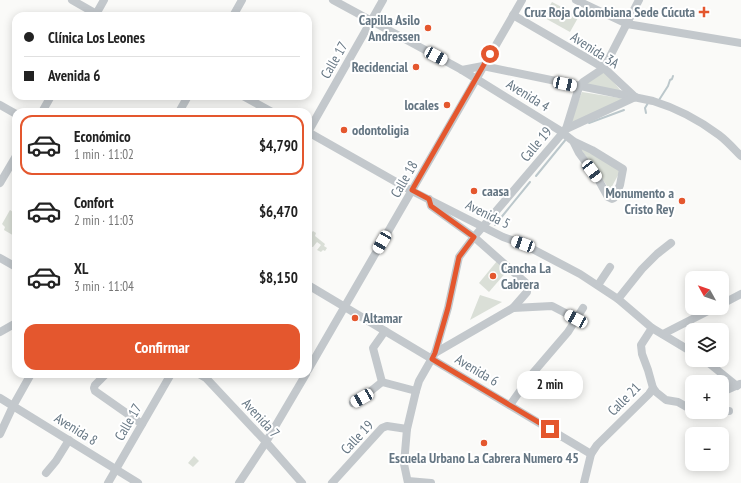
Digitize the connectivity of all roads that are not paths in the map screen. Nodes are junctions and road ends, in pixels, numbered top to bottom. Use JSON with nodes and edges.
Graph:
{"nodes":[{"id":1,"x":72,"y":0,"type":"edge"},
{"id":2,"x":104,"y":0,"type":"edge"},
{"id":3,"x":242,"y":0,"type":"edge"},
{"id":4,"x":333,"y":0,"type":"edge"},
{"id":5,"x":383,"y":0,"type":"edge"},
{"id":6,"x":522,"y":0,"type":"edge"},
{"id":7,"x":576,"y":0,"type":"edge"},
{"id":8,"x":639,"y":0,"type":"edge"},
{"id":9,"x":92,"y":12,"type":"edge"},
{"id":10,"x":98,"y":12,"type":"edge"},
{"id":11,"x":235,"y":12,"type":"edge"},
{"id":12,"x":513,"y":15,"type":"junction"},
{"id":13,"x":371,"y":21,"type":"junction"},
{"id":14,"x":627,"y":24,"type":"junction"},
{"id":15,"x":740,"y":42,"type":"edge"},
{"id":16,"x":483,"y":66,"type":"junction"},
{"id":17,"x":604,"y":68,"type":"junction"},
{"id":18,"x":462,"y":70,"type":"junction"},
{"id":19,"x":476,"y":78,"type":"junction"},
{"id":20,"x":579,"y":87,"type":"junction"},
{"id":21,"x":635,"y":97,"type":"junction"},
{"id":22,"x":250,"y":100,"type":"edge"},
{"id":23,"x":0,"y":105,"type":"edge"},
{"id":24,"x":264,"y":108,"type":"edge"},
{"id":25,"x":12,"y":112,"type":"edge"},
{"id":26,"x":312,"y":125,"type":"edge"},
{"id":27,"x":562,"y":129,"type":"junction"},
{"id":28,"x":312,"y":134,"type":"edge"},
{"id":29,"x":571,"y":140,"type":"junction"},
{"id":30,"x":741,"y":156,"type":"edge"},
{"id":31,"x":12,"y":163,"type":"edge"},
{"id":32,"x":0,"y":183,"type":"edge"},
{"id":33,"x":412,"y":190,"type":"junction"},
{"id":34,"x":429,"y":199,"type":"junction"},
{"id":35,"x":474,"y":237,"type":"junction"},
{"id":36,"x":671,"y":243,"type":"dead end"},
{"id":37,"x":0,"y":258,"type":"edge"},
{"id":38,"x":12,"y":265,"type":"edge"},
{"id":39,"x":610,"y":267,"type":"dead end"},
{"id":40,"x":598,"y":285,"type":"junction"},
{"id":41,"x":312,"y":287,"type":"edge"},
{"id":42,"x":741,"y":294,"type":"edge"},
{"id":43,"x":618,"y":299,"type":"junction"},
{"id":44,"x":729,"y":300,"type":"edge"},
{"id":45,"x":346,"y":307,"type":"junction"},
{"id":46,"x":513,"y":308,"type":"junction"},
{"id":47,"x":583,"y":308,"type":"dead end"},
{"id":48,"x":700,"y":315,"type":"edge"},
{"id":49,"x":576,"y":319,"type":"junction"},
{"id":50,"x":12,"y":325,"type":"edge"},
{"id":51,"x":652,"y":328,"type":"junction"},
{"id":52,"x":385,"y":331,"type":"junction"},
{"id":53,"x":0,"y":332,"type":"edge"},
{"id":54,"x":663,"y":334,"type":"junction"},
{"id":55,"x":685,"y":348,"type":"edge"},
{"id":56,"x":434,"y":356,"type":"junction"},
{"id":57,"x":312,"y":363,"type":"edge"},
{"id":58,"x":715,"y":367,"type":"edge"},
{"id":59,"x":29,"y":378,"type":"edge"},
{"id":60,"x":102,"y":378,"type":"edge"},
{"id":61,"x":169,"y":378,"type":"edge"},
{"id":62,"x":206,"y":378,"type":"edge"},
{"id":63,"x":304,"y":378,"type":"edge"},
{"id":64,"x":382,"y":382,"type":"junction"},
{"id":65,"x":739,"y":385,"type":"edge"},
{"id":66,"x":653,"y":388,"type":"junction"},
{"id":67,"x":729,"y":389,"type":"edge"},
{"id":68,"x":416,"y":391,"type":"junction"},
{"id":69,"x":0,"y":398,"type":"edge"},
{"id":70,"x":353,"y":404,"type":"dead end"},
{"id":71,"x":510,"y":405,"type":"junction"},
{"id":72,"x":685,"y":405,"type":"edge"},
{"id":73,"x":13,"y":406,"type":"junction"},
{"id":74,"x":142,"y":424,"type":"junction"},
{"id":75,"x":407,"y":429,"type":"junction"},
{"id":76,"x":0,"y":434,"type":"edge"},
{"id":77,"x":69,"y":440,"type":"junction"},
{"id":78,"x":266,"y":442,"type":"junction"},
{"id":79,"x":591,"y":454,"type":"junction"},
{"id":80,"x":116,"y":469,"type":"junction"},
{"id":81,"x":46,"y":473,"type":"dead end"},
{"id":82,"x":408,"y":482,"type":"edge"},
{"id":83,"x":108,"y":483,"type":"edge"},
{"id":84,"x":138,"y":483,"type":"edge"},
{"id":85,"x":238,"y":483,"type":"edge"},
{"id":86,"x":302,"y":483,"type":"edge"},
{"id":87,"x":332,"y":483,"type":"edge"},
{"id":88,"x":431,"y":483,"type":"edge"},
{"id":89,"x":584,"y":483,"type":"edge"}],
"edges":[{"from":1,"to":9,"type":"street"},
{"from":2,"to":10,"type":"street"},
{"from":3,"to":11,"type":"street"},
{"from":4,"to":13,"type":"street","name":"Avenida 4"},
{"from":5,"to":13,"type":"street","name":"Calle 17"},
{"from":6,"to":12,"type":"street","name":"Calle 18"},
{"from":7,"to":14,"type":"street"},
{"from":8,"to":14,"type":"street"},
{"from":12,"to":16,"type":"street","name":"Calle 18"},
{"from":12,"to":17,"type":"street","name":"Avenida 3A"},
{"from":13,"to":18,"type":"street","name":"Avenida 4"},
{"from":13,"to":26,"type":"street","name":"Calle 17"},
{"from":14,"to":15,"type":"street"},
{"from":14,"to":17,"type":"street"},
{"from":16,"to":18,"type":"street"},
{"from":16,"to":19,"type":"street","name":"Calle 18"},
{"from":16,"to":20,"type":"street"},
{"from":17,"to":20,"type":"street"},
{"from":17,"to":21,"type":"street","name":"Avenida 3A"},
{"from":18,"to":19,"type":"street","name":"Avenida 4"},
{"from":19,"to":27,"type":"street","name":"Avenida 4"},
{"from":19,"to":33,"type":"street","name":"Calle 18"},
{"from":20,"to":21,"type":"street"},
{"from":20,"to":27,"type":"street","name":"Calle 19"},
{"from":21,"to":27,"type":"street"},
{"from":21,"to":30,"type":"street"},
{"from":22,"to":24,"type":"street"},
{"from":23,"to":25,"type":"street"},
{"from":27,"to":29,"type":"street","name":"Avenida 4"},
{"from":27,"to":35,"type":"street","name":"Calle 19"},
{"from":28,"to":33,"type":"street","name":"Avenida 5"},
{"from":29,"to":29,"type":"street","name":"Avenida 4"},
{"from":31,"to":32,"type":"street"},
{"from":33,"to":34,"type":"street","name":"Avenida 5"},
{"from":33,"to":45,"type":"street","name":"Calle 18"},
{"from":34,"to":35,"type":"street"},
{"from":34,"to":40,"type":"street","name":"Avenida 5"},
{"from":35,"to":46,"type":"street"},
{"from":35,"to":56,"type":"street","name":"Calle 19"},
{"from":36,"to":43,"type":"street"},
{"from":37,"to":38,"type":"street"},
{"from":39,"to":40,"type":"street"},
{"from":40,"to":43,"type":"street","name":"Avenida 5"},
{"from":41,"to":45,"type":"street","name":"Avenida 6"},
{"from":42,"to":44,"type":"street"},
{"from":43,"to":51,"type":"street","name":"Avenida 5"},
{"from":45,"to":52,"type":"street","name":"Avenida 6"},
{"from":45,"to":57,"type":"street","name":"Calle 18"},
{"from":46,"to":49,"type":"street"},
{"from":46,"to":56,"type":"street"},
{"from":47,"to":49,"type":"street"},
{"from":48,"to":54,"type":"street"},
{"from":49,"to":71,"type":"street"},
{"from":50,"to":53,"type":"street"},
{"from":51,"to":54,"type":"street","name":"Avenida 5"},
{"from":51,"to":66,"type":"street","name":"Calle 21"},
{"from":52,"to":56,"type":"street","name":"Avenida 6"},
{"from":52,"to":64,"type":"street"},
{"from":54,"to":55,"type":"street","name":"Avenida 5"},
{"from":56,"to":68,"type":"street"},
{"from":56,"to":71,"type":"street","name":"Avenida 6"},
{"from":58,"to":65,"type":"street"},
{"from":59,"to":73,"type":"street"},
{"from":60,"to":74,"type":"street"},
{"from":61,"to":74,"type":"street","name":"Calle 17"},
{"from":62,"to":78,"type":"street","name":"Avenida 7"},
{"from":63,"to":78,"type":"street"},
{"from":64,"to":68,"type":"street"},
{"from":64,"to":70,"type":"street"},
{"from":65,"to":67,"type":"street"},
{"from":66,"to":72,"type":"street"},
{"from":66,"to":79,"type":"street","name":"Calle 21"},
{"from":68,"to":75,"type":"street"},
{"from":69,"to":73,"type":"street","name":"Avenida 8"},
{"from":71,"to":79,"type":"street","name":"Avenida 6"},
{"from":73,"to":76,"type":"street"},
{"from":73,"to":77,"type":"street","name":"Avenida 8"},
{"from":74,"to":80,"type":"street","name":"Calle 17"},
{"from":75,"to":82,"type":"street"},
{"from":75,"to":87,"type":"street","name":"Calle 19"},
{"from":77,"to":80,"type":"street","name":"Avenida 8"},
{"from":77,"to":81,"type":"street"},
{"from":78,"to":85,"type":"street"},
{"from":78,"to":86,"type":"street","name":"Avenida 7"},
{"from":79,"to":89,"type":"street","name":"Calle 21"},
{"from":80,"to":83,"type":"street","name":"Calle 17"},
{"from":80,"to":84,"type":"street","name":"Avenida 8"},
{"from":82,"to":88,"type":"street"}]}
